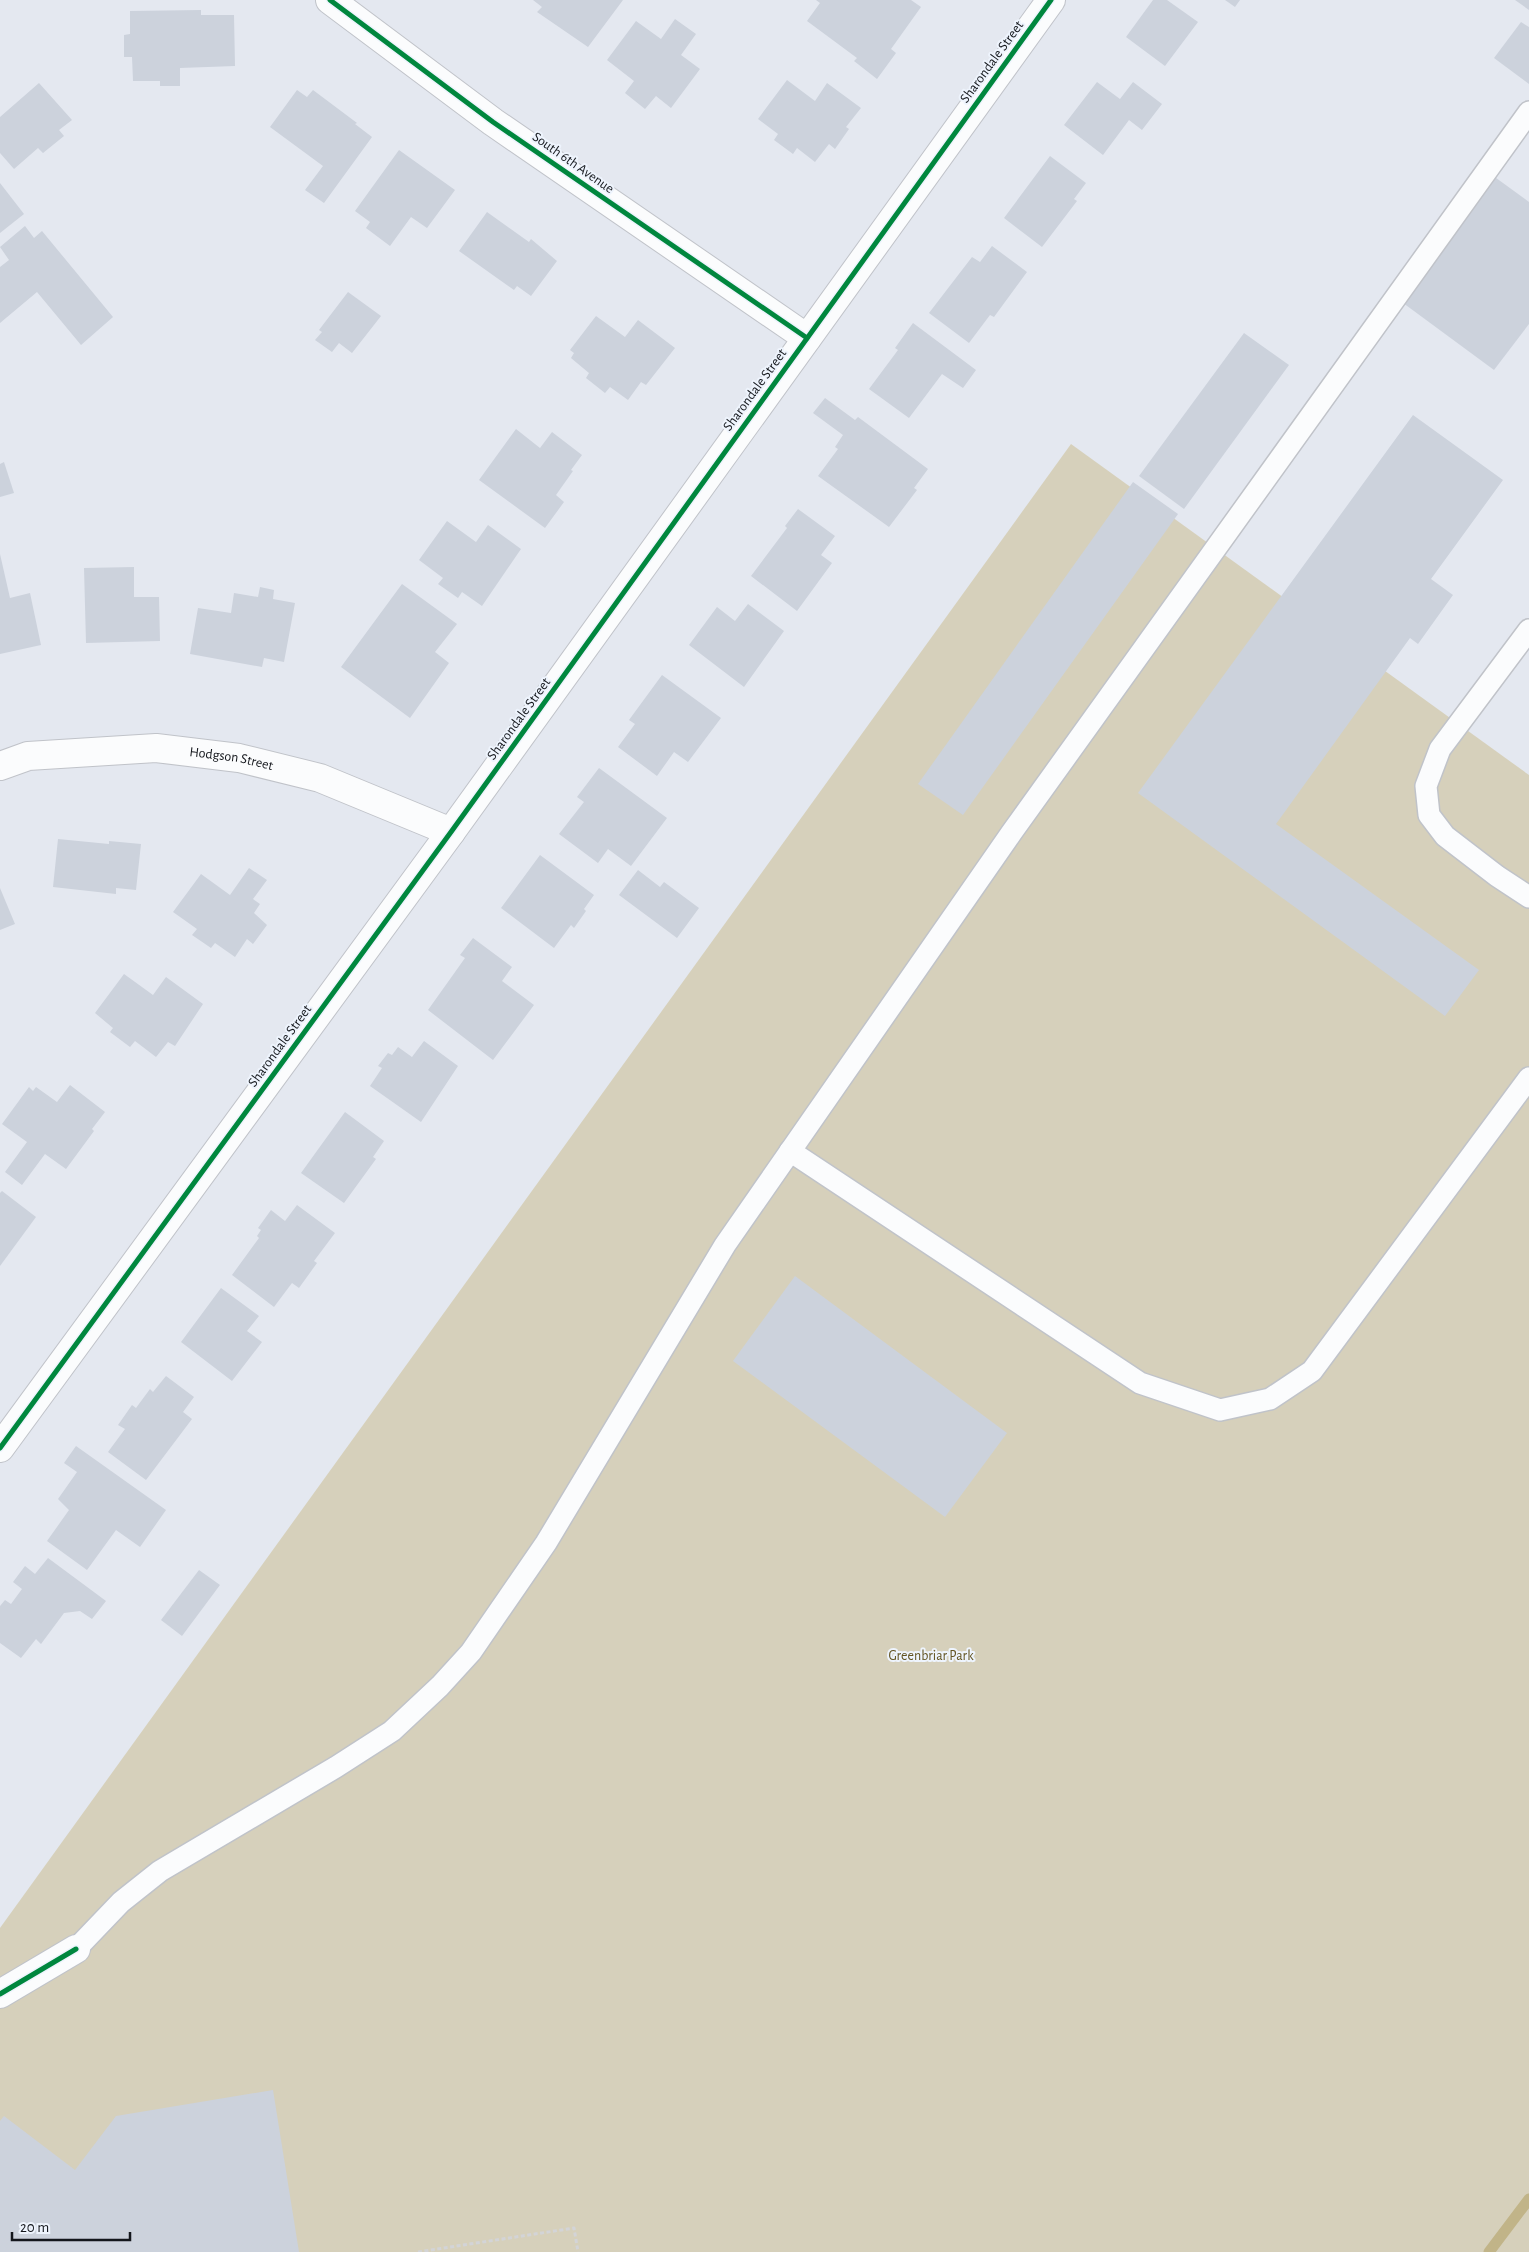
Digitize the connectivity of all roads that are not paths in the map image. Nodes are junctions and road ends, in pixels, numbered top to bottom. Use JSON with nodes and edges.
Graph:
{"nodes":[{"id":1,"x":330,"y":0,"type":"edge"},
{"id":2,"x":1051,"y":0,"type":"edge"},
{"id":3,"x":1529,"y":112,"type":"edge"},
{"id":4,"x":807,"y":338,"type":"junction"},
{"id":5,"x":1529,"y":630,"type":"edge"},
{"id":6,"x":0,"y":766,"type":"edge"},
{"id":7,"x":451,"y":832,"type":"junction"},
{"id":8,"x":1529,"y":897,"type":"edge"},
{"id":9,"x":1529,"y":1078,"type":"edge"},
{"id":10,"x":790,"y":1151,"type":"junction"},
{"id":11,"x":0,"y":1448,"type":"edge"},
{"id":12,"x":76,"y":1949,"type":"joint"},
{"id":13,"x":0,"y":1994,"type":"edge"}],
"edges":[{"from":1,"to":4,"type":"street","name":"South 6th Avenue"},
{"from":2,"to":4,"type":"street","name":"Sharondale Street"},
{"from":3,"to":10,"type":"lane"},
{"from":4,"to":7,"type":"street","name":"Sharondale Street"},
{"from":5,"to":8,"type":"lane"},
{"from":6,"to":7,"type":"street","name":"Hodgson Street"},
{"from":7,"to":11,"type":"street","name":"Sharondale Street"},
{"from":9,"to":10,"type":"lane"},
{"from":10,"to":12,"type":"lane"},
{"from":12,"to":13,"type":"street"}]}
